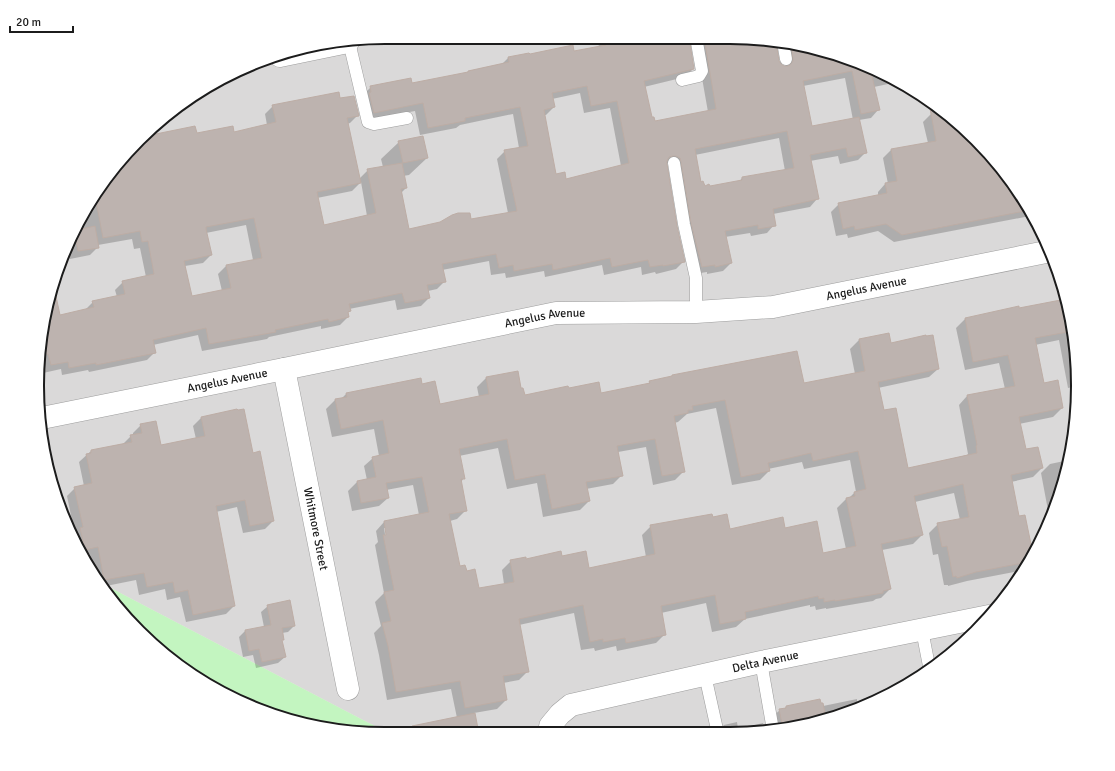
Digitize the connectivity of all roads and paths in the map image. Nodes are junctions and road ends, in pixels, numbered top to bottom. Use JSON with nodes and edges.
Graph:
{"nodes":[{"id":1,"x":697,"y":44,"type":"edge"},
{"id":2,"x":350,"y":46,"type":"edge"},
{"id":3,"x":784,"y":49,"type":"edge"},
{"id":4,"x":786,"y":59,"type":"dead end"},
{"id":5,"x":682,"y":80,"type":"dead end"},
{"id":6,"x":407,"y":118,"type":"dead end"},
{"id":7,"x":674,"y":163,"type":"dead end"},
{"id":8,"x":1044,"y":252,"type":"edge"},
{"id":9,"x":696,"y":312,"type":"junction"},
{"id":10,"x":284,"y":369,"type":"junction"},
{"id":11,"x":46,"y":417,"type":"edge"},
{"id":12,"x":979,"y":618,"type":"edge"},
{"id":13,"x":922,"y":630,"type":"junction"},
{"id":14,"x":761,"y":662,"type":"junction"},
{"id":15,"x":928,"y":662,"type":"edge"},
{"id":16,"x":705,"y":675,"type":"junction"},
{"id":17,"x":348,"y":689,"type":"dead end"},
{"id":18,"x":772,"y":724,"type":"edge"},
{"id":19,"x":552,"y":727,"type":"edge"},
{"id":20,"x":716,"y":727,"type":"edge"}],
"edges":[{"from":1,"to":5,"type":"lane"},
{"from":2,"to":6,"type":"lane"},
{"from":3,"to":4,"type":"lane"},
{"from":7,"to":9,"type":"lane"},
{"from":8,"to":9,"type":"street","name":"Angelus Avenue"},
{"from":9,"to":10,"type":"street","name":"Angelus Avenue"},
{"from":10,"to":11,"type":"street","name":"Angelus Avenue"},
{"from":10,"to":17,"type":"street","name":"Whitmore Street"},
{"from":12,"to":13,"type":"street","name":"Delta Avenue"},
{"from":13,"to":14,"type":"street","name":"Delta Avenue"},
{"from":13,"to":15,"type":"lane"},
{"from":14,"to":16,"type":"street","name":"Delta Avenue"},
{"from":14,"to":18,"type":"lane"},
{"from":16,"to":19,"type":"street","name":"Delta Avenue"},
{"from":16,"to":20,"type":"lane"}]}
